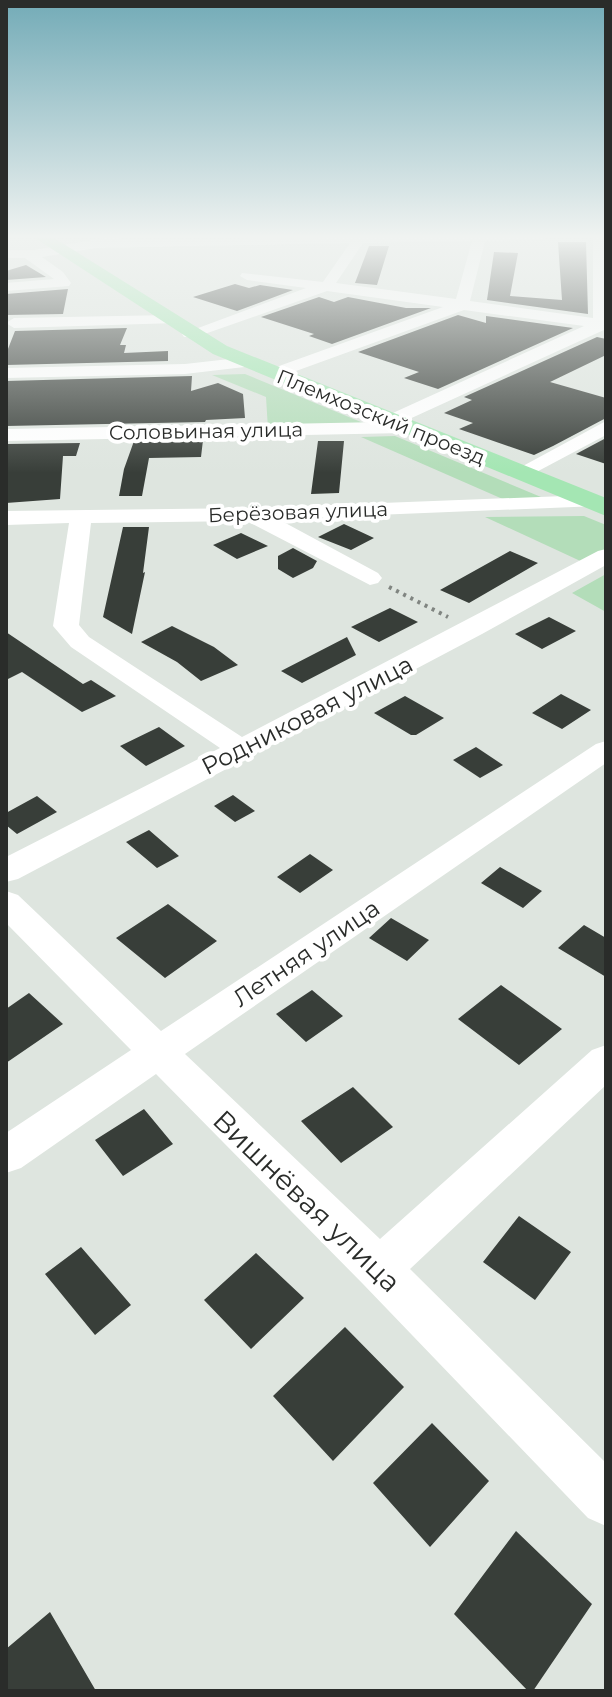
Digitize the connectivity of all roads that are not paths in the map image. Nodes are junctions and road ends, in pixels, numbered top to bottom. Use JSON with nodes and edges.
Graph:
{"nodes":[{"id":1,"x":163,"y":315,"type":"edge"},
{"id":2,"x":244,"y":315,"type":"edge"},
{"id":3,"x":434,"y":315,"type":"edge"},
{"id":4,"x":538,"y":315,"type":"edge"},
{"id":5,"x":170,"y":320,"type":"junction"},
{"id":6,"x":14,"y":323,"type":"dead end"},
{"id":7,"x":603,"y":324,"type":"edge"},
{"id":8,"x":190,"y":334,"type":"junction"},
{"id":9,"x":247,"y":362,"type":"junction"},
{"id":10,"x":6,"y":373,"type":"edge"},
{"id":11,"x":274,"y":374,"type":"junction"},
{"id":12,"x":398,"y":424,"type":"junction"},
{"id":13,"x":606,"y":427,"type":"edge"},
{"id":14,"x":6,"y":435,"type":"edge"},
{"id":15,"x":520,"y":473,"type":"junction"},
{"id":16,"x":598,"y":505,"type":"edge"},
{"id":17,"x":252,"y":514,"type":"junction"},
{"id":18,"x":81,"y":517,"type":"junction"},
{"id":19,"x":6,"y":518,"type":"edge"},
{"id":20,"x":606,"y":556,"type":"edge"},
{"id":21,"x":370,"y":578,"type":"road end"},
{"id":22,"x":241,"y":749,"type":"junction"},
{"id":23,"x":606,"y":750,"type":"edge"},
{"id":24,"x":6,"y":871,"type":"edge"},
{"id":25,"x":6,"y":903,"type":"edge"},
{"id":26,"x":156,"y":1054,"type":"junction"},
{"id":27,"x":606,"y":1061,"type":"edge"},
{"id":28,"x":6,"y":1155,"type":"edge"},
{"id":29,"x":379,"y":1269,"type":"junction"},
{"id":30,"x":606,"y":1500,"type":"edge"}],
"edges":[{"from":1,"to":5,"type":"main road","name":"Племхозский проезд"},
{"from":2,"to":8,"type":"street"},
{"from":3,"to":11,"type":"street"},
{"from":4,"to":7,"type":"street"},
{"from":5,"to":6,"type":"street"},
{"from":5,"to":8,"type":"main road","name":"Племхозский проезд"},
{"from":7,"to":12,"type":"street"},
{"from":8,"to":9,"type":"main road","name":"Племхозский проезд"},
{"from":9,"to":10,"type":"street"},
{"from":9,"to":11,"type":"main road","name":"Племхозский проезд"},
{"from":11,"to":12,"type":"main road","name":"Племхозский проезд"},
{"from":12,"to":14,"type":"street","name":"Соловьиная улица"},
{"from":12,"to":15,"type":"main road","name":"Племхозский проезд"},
{"from":13,"to":15,"type":"street"},
{"from":15,"to":16,"type":"main road","name":"Племхозский проезд"},
{"from":16,"to":17,"type":"street","name":"Берёзовая улица"},
{"from":17,"to":18,"type":"street","name":"Берёзовая улица"},
{"from":17,"to":21,"type":"street"},
{"from":18,"to":19,"type":"street","name":"Берёзовая улица"},
{"from":18,"to":22,"type":"street"},
{"from":20,"to":22,"type":"street","name":"Родниковая улица"},
{"from":22,"to":24,"type":"street","name":"Родниковая улица"},
{"from":23,"to":26,"type":"street","name":"Летняя улица"},
{"from":25,"to":26,"type":"street","name":"Вишнёвая улица"},
{"from":26,"to":28,"type":"street","name":"Летняя улица"},
{"from":26,"to":29,"type":"street","name":"Вишнёвая улица"},
{"from":27,"to":29,"type":"street"},
{"from":29,"to":30,"type":"street","name":"Вишнёвая улица"}]}
